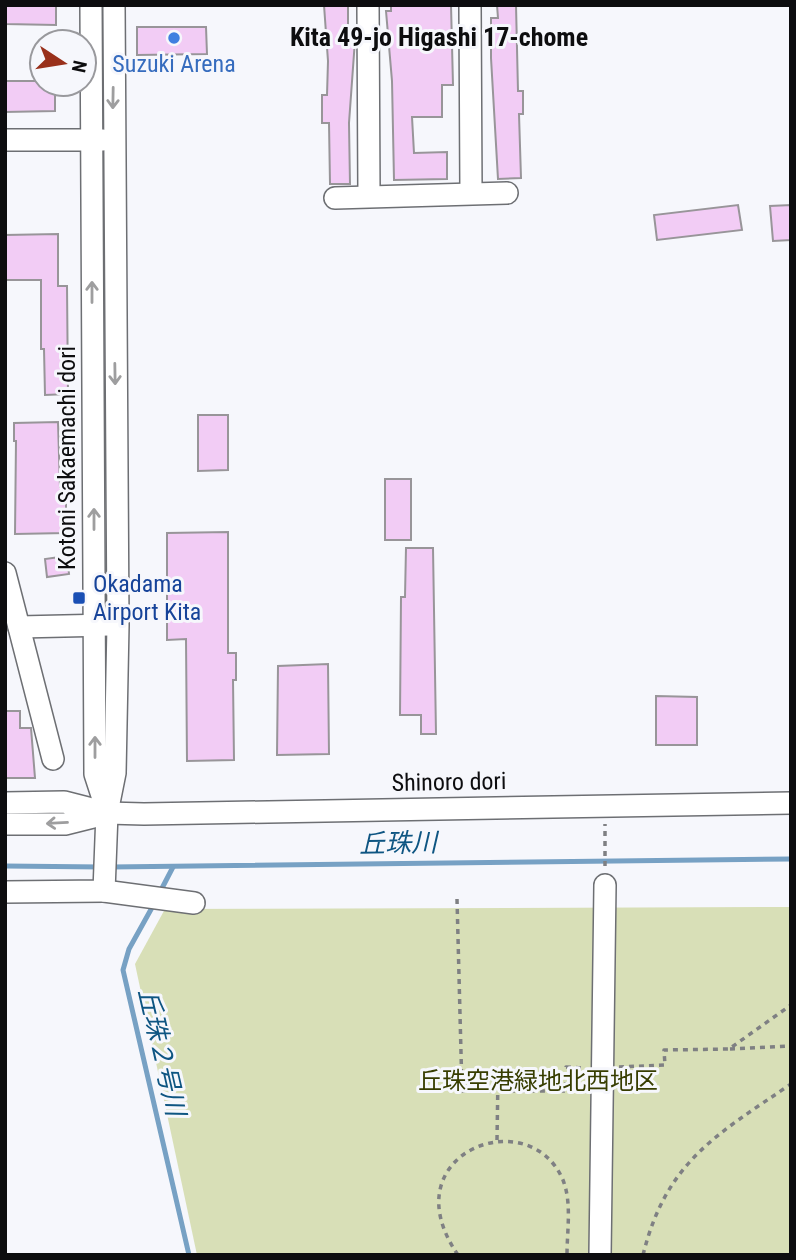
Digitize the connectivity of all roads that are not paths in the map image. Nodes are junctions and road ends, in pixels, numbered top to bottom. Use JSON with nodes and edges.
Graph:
{"nodes":[{"id":1,"x":91,"y":5,"type":"edge"},
{"id":2,"x":114,"y":5,"type":"edge"},
{"id":3,"x":368,"y":5,"type":"edge"},
{"id":4,"x":470,"y":5,"type":"edge"},
{"id":5,"x":5,"y":140,"type":"edge"},
{"id":6,"x":91,"y":140,"type":"junction"},
{"id":7,"x":113,"y":140,"type":"junction"},
{"id":8,"x":471,"y":193,"type":"junction"},
{"id":9,"x":507,"y":193,"type":"dead end"},
{"id":10,"x":369,"y":196,"type":"junction"},
{"id":11,"x":335,"y":198,"type":"dead end"},
{"id":12,"x":5,"y":573,"type":"edge"},
{"id":13,"x":94,"y":625,"type":"junction"},
{"id":14,"x":118,"y":625,"type":"junction"},
{"id":15,"x":19,"y":627,"type":"junction"},
{"id":16,"x":53,"y":760,"type":"dead end"},
{"id":17,"x":5,"y":803,"type":"edge"},
{"id":18,"x":791,"y":803,"type":"edge"},
{"id":19,"x":107,"y":813,"type":"junction"},
{"id":20,"x":5,"y":824,"type":"edge"},
{"id":21,"x":605,"y":885,"type":"dead end"},
{"id":22,"x":104,"y":886,"type":"junction"},
{"id":23,"x":5,"y":892,"type":"edge"},
{"id":24,"x":184,"y":901,"type":"dead end"},
{"id":25,"x":600,"y":1255,"type":"edge"}],
"edges":[{"from":1,"to":6,"type":"street","name":"Kotoni Sakaemachi dori"},
{"from":2,"to":7,"type":"street","name":"Kotoni Sakaemachi dori","one_way":true},
{"from":3,"to":10,"type":"street"},
{"from":4,"to":8,"type":"street"},
{"from":5,"to":6,"type":"street"},
{"from":6,"to":7,"type":"street"},
{"from":13,"to":6,"type":"street","name":"Kotoni Sakaemachi dori","one_way":true},
{"from":7,"to":14,"type":"street","name":"Kotoni Sakaemachi dori","one_way":true},
{"from":8,"to":9,"type":"street"},
{"from":8,"to":10,"type":"street"},
{"from":10,"to":11,"type":"street"},
{"from":12,"to":15,"type":"street"},
{"from":13,"to":14,"type":"street"},
{"from":13,"to":15,"type":"street"},
{"from":19,"to":13,"type":"street","name":"Kotoni Sakaemachi dori","one_way":true},
{"from":14,"to":19,"type":"street","name":"Kotoni Sakaemachi dori"},
{"from":15,"to":16,"type":"street"},
{"from":17,"to":19,"type":"street","name":"Shinoro dori"},
{"from":18,"to":19,"type":"street","name":"Shinoro dori"},
{"from":19,"to":20,"type":"street","name":"Shinoro dori","one_way":true},
{"from":19,"to":22,"type":"street"},
{"from":21,"to":25,"type":"street"},
{"from":22,"to":23,"type":"street"},
{"from":22,"to":24,"type":"street"}]}
